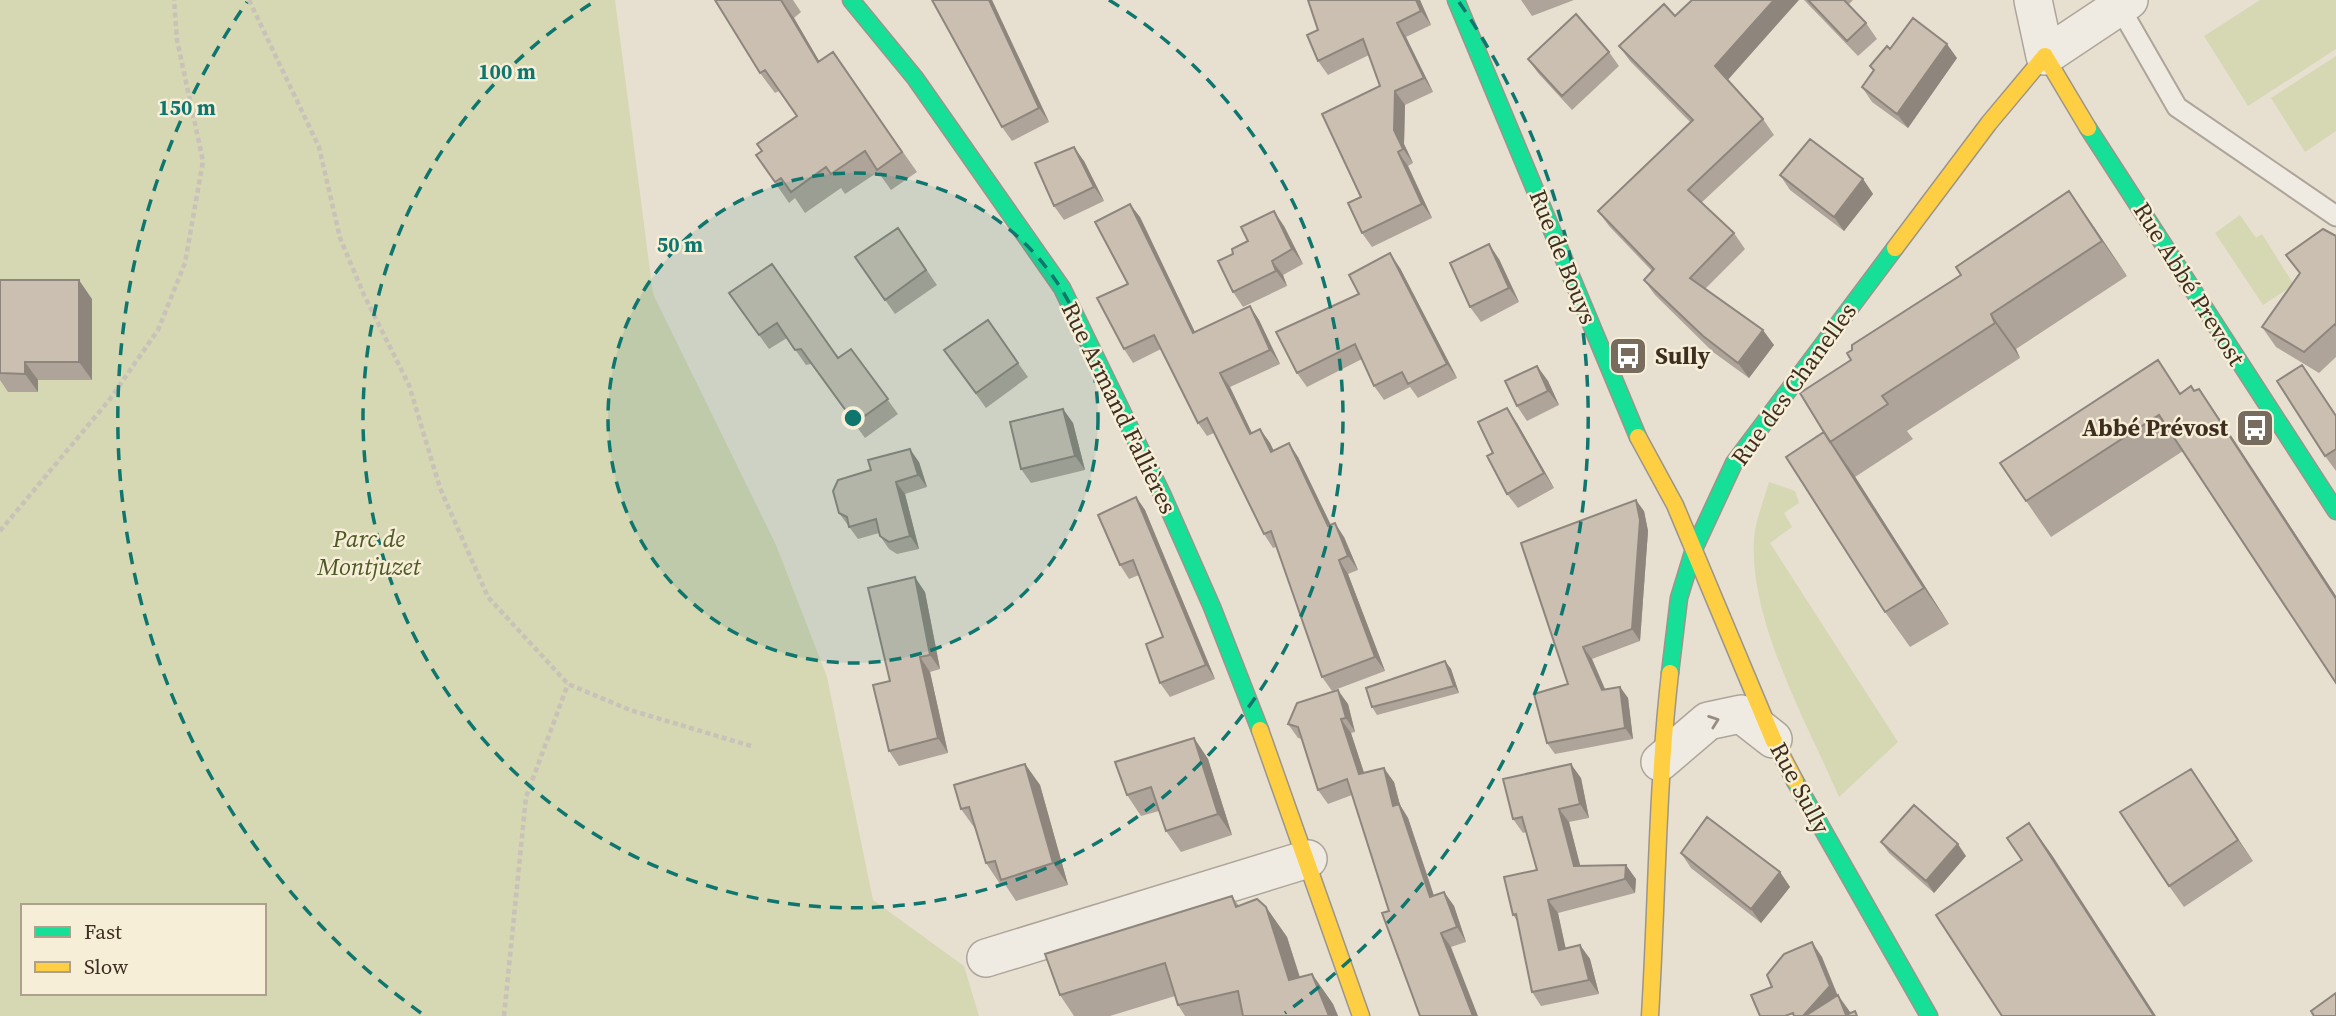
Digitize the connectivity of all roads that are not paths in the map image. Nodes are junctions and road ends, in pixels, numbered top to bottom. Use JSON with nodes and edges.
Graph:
{"nodes":[{"id":1,"x":851,"y":0,"type":"edge"},
{"id":2,"x":1457,"y":0,"type":"edge"},
{"id":3,"x":2033,"y":0,"type":"edge"},
{"id":4,"x":2124,"y":3,"type":"edge"},
{"id":5,"x":2045,"y":56,"type":"junction"},
{"id":6,"x":2336,"y":216,"type":"edge"},
{"id":7,"x":2336,"y":511,"type":"edge"},
{"id":8,"x":1695,"y":549,"type":"junction"},
{"id":9,"x":1773,"y":739,"type":"junction"},
{"id":10,"x":1660,"y":762,"type":"junction"},
{"id":11,"x":1308,"y":859,"type":"junction"},
{"id":12,"x":986,"y":958,"type":"dead end"},
{"id":13,"x":1361,"y":1016,"type":"edge"},
{"id":14,"x":1650,"y":1016,"type":"edge"},
{"id":15,"x":1929,"y":1016,"type":"edge"}],
"edges":[{"from":1,"to":11,"type":"street","name":"Rue Armand Fallières"},
{"from":2,"to":8,"type":"street","name":"Rue de Bouys"},
{"from":3,"to":5,"type":"street"},
{"from":4,"to":5,"type":"street"},
{"from":4,"to":6,"type":"lane"},
{"from":5,"to":7,"type":"street","name":"Rue Abbé Prevost"},
{"from":5,"to":8,"type":"street","name":"Rue des Chanelles"},
{"from":8,"to":9,"type":"street","name":"Rue Sully"},
{"from":8,"to":10,"type":"street","name":"Rue des Chanelles"},
{"from":10,"to":9,"type":"street","one_way":true},
{"from":9,"to":15,"type":"street","name":"Rue Sully"},
{"from":10,"to":14,"type":"street","name":"Rue des Chanelles"},
{"from":11,"to":12,"type":"street"},
{"from":11,"to":13,"type":"street","name":"Rue Armand Fallières"}]}
